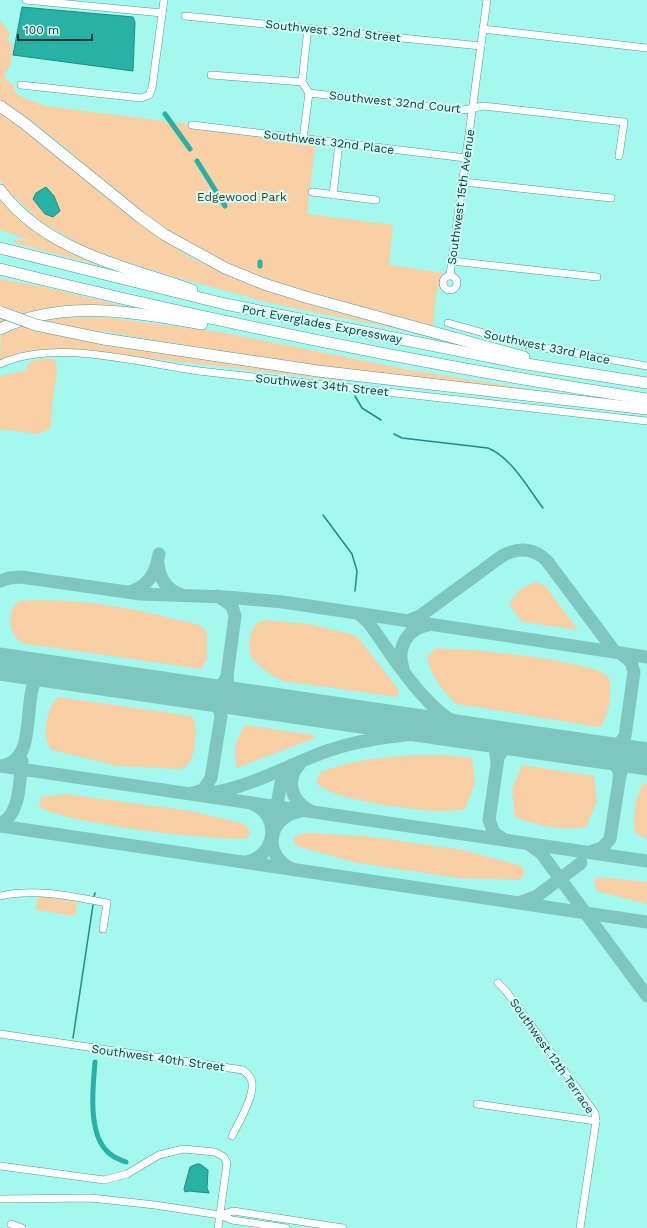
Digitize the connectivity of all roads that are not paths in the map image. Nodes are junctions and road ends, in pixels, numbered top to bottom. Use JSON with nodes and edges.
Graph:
{"nodes":[{"id":1,"x":26,"y":0,"type":"edge"},
{"id":2,"x":164,"y":0,"type":"edge"},
{"id":3,"x":487,"y":0,"type":"edge"},
{"id":4,"x":162,"y":13,"type":"junction"},
{"id":5,"x":185,"y":16,"type":"dead end"},
{"id":6,"x":308,"y":28,"type":"junction"},
{"id":7,"x":483,"y":29,"type":"junction"},
{"id":8,"x":481,"y":46,"type":"junction"},
{"id":9,"x":647,"y":48,"type":"edge"},
{"id":10,"x":211,"y":74,"type":"dead end"},
{"id":11,"x":302,"y":82,"type":"junction"},
{"id":12,"x":21,"y":85,"type":"dead end"},
{"id":13,"x":309,"y":93,"type":"junction"},
{"id":14,"x":0,"y":106,"type":"edge"},
{"id":15,"x":474,"y":107,"type":"junction"},
{"id":16,"x":192,"y":125,"type":"dead end"},
{"id":17,"x":303,"y":139,"type":"junction"},
{"id":18,"x":339,"y":143,"type":"junction"},
{"id":19,"x":619,"y":156,"type":"dead end"},
{"id":20,"x":466,"y":158,"type":"junction"},
{"id":21,"x":463,"y":182,"type":"junction"},
{"id":22,"x":0,"y":190,"type":"edge"},
{"id":23,"x":312,"y":192,"type":"dead end"},
{"id":24,"x":333,"y":195,"type":"junction"},
{"id":25,"x":611,"y":198,"type":"dead end"},
{"id":26,"x":376,"y":200,"type":"dead end"},
{"id":27,"x":0,"y":248,"type":"edge"},
{"id":28,"x":452,"y":261,"type":"junction"},
{"id":29,"x":0,"y":269,"type":"edge"},
{"id":30,"x":450,"y":275,"type":"dead end"},
{"id":31,"x":597,"y":277,"type":"dead end"},
{"id":32,"x":225,"y":304,"type":"junction"},
{"id":33,"x":0,"y":312,"type":"edge"},
{"id":34,"x":448,"y":323,"type":"dead end"},
{"id":35,"x":0,"y":329,"type":"edge"},
{"id":36,"x":271,"y":332,"type":"junction"},
{"id":37,"x":0,"y":364,"type":"edge"},
{"id":38,"x":647,"y":366,"type":"edge"},
{"id":39,"x":556,"y":369,"type":"junction"},
{"id":40,"x":647,"y":383,"type":"edge"},
{"id":41,"x":647,"y":399,"type":"edge"},
{"id":42,"x":647,"y":409,"type":"edge"},
{"id":43,"x":647,"y":421,"type":"edge"},
{"id":44,"x":0,"y":896,"type":"edge"},
{"id":45,"x":103,"y":930,"type":"dead end"},
{"id":46,"x":498,"y":984,"type":"dead end"},
{"id":47,"x":0,"y":1034,"type":"edge"},
{"id":48,"x":477,"y":1104,"type":"dead end"},
{"id":49,"x":596,"y":1122,"type":"junction"},
{"id":50,"x":232,"y":1136,"type":"dead end"},
{"id":51,"x":0,"y":1166,"type":"edge"},
{"id":52,"x":0,"y":1199,"type":"edge"},
{"id":53,"x":220,"y":1215,"type":"junction"},
{"id":54,"x":11,"y":1224,"type":"dead end"},
{"id":55,"x":22,"y":1228,"type":"edge"},
{"id":56,"x":218,"y":1228,"type":"edge"},
{"id":57,"x":286,"y":1228,"type":"edge"},
{"id":58,"x":343,"y":1228,"type":"edge"},
{"id":59,"x":580,"y":1228,"type":"edge"}],
"edges":[{"from":1,"to":4,"type":"street"},
{"from":2,"to":4,"type":"street"},
{"from":3,"to":7,"type":"street","name":"Southwest 15th Avenue"},
{"from":4,"to":12,"type":"street"},
{"from":5,"to":6,"type":"street","name":"Southwest 32nd Street"},
{"from":6,"to":8,"type":"street","name":"Southwest 32nd Street"},
{"from":6,"to":11,"type":"street"},
{"from":7,"to":8,"type":"street","name":"Southwest 15th Avenue"},
{"from":7,"to":9,"type":"street"},
{"from":8,"to":15,"type":"street","name":"Southwest 15th Avenue"},
{"from":10,"to":11,"type":"street"},
{"from":11,"to":13,"type":"street"},
{"from":13,"to":15,"type":"street","name":"Southwest 32nd Court"},
{"from":13,"to":17,"type":"street"},
{"from":14,"to":39,"type":"highway"},
{"from":15,"to":19,"type":"street","name":"Southwest 32nd Court"},
{"from":15,"to":20,"type":"street","name":"Southwest 15th Avenue"},
{"from":16,"to":17,"type":"street","name":"Southwest 32nd Place"},
{"from":17,"to":18,"type":"street","name":"Southwest 32nd Place"},
{"from":18,"to":20,"type":"street","name":"Southwest 32nd Place"},
{"from":18,"to":24,"type":"street"},
{"from":20,"to":21,"type":"street","name":"Southwest 15th Avenue"},
{"from":21,"to":25,"type":"street"},
{"from":21,"to":28,"type":"street","name":"Southwest 15th Avenue"},
{"from":22,"to":32,"type":"highway"},
{"from":23,"to":24,"type":"street"},
{"from":24,"to":26,"type":"street"},
{"from":27,"to":32,"type":"highway","name":"Port Everglades Expressway"},
{"from":28,"to":30,"type":"street","name":"Southwest 15th Avenue"},
{"from":28,"to":31,"type":"street"},
{"from":29,"to":36,"type":"highway","name":"Port Everglades Expressway"},
{"from":32,"to":39,"type":"highway","name":"Port Everglades Expressway"},
{"from":33,"to":42,"type":"highway","bridge":true},
{"from":34,"to":38,"type":"street","name":"Southwest 33rd Place"},
{"from":35,"to":36,"type":"highway"},
{"from":36,"to":41,"type":"highway","name":"Port Everglades Expressway"},
{"from":37,"to":43,"type":"street","name":"Southwest 34th Street"},
{"from":39,"to":40,"type":"highway","name":"Port Everglades Expressway"},
{"from":44,"to":45,"type":"street"},
{"from":46,"to":49,"type":"street","name":"Southwest 12th Terrace"},
{"from":47,"to":50,"type":"street","name":"Southwest 40th Street"},
{"from":48,"to":49,"type":"street"},
{"from":49,"to":59,"type":"street","name":"Southwest 12th Terrace"},
{"from":51,"to":53,"type":"street"},
{"from":52,"to":53,"type":"street"},
{"from":53,"to":56,"type":"street"},
{"from":53,"to":57,"type":"street"},
{"from":53,"to":58,"type":"street"},
{"from":54,"to":55,"type":"street"}]}
